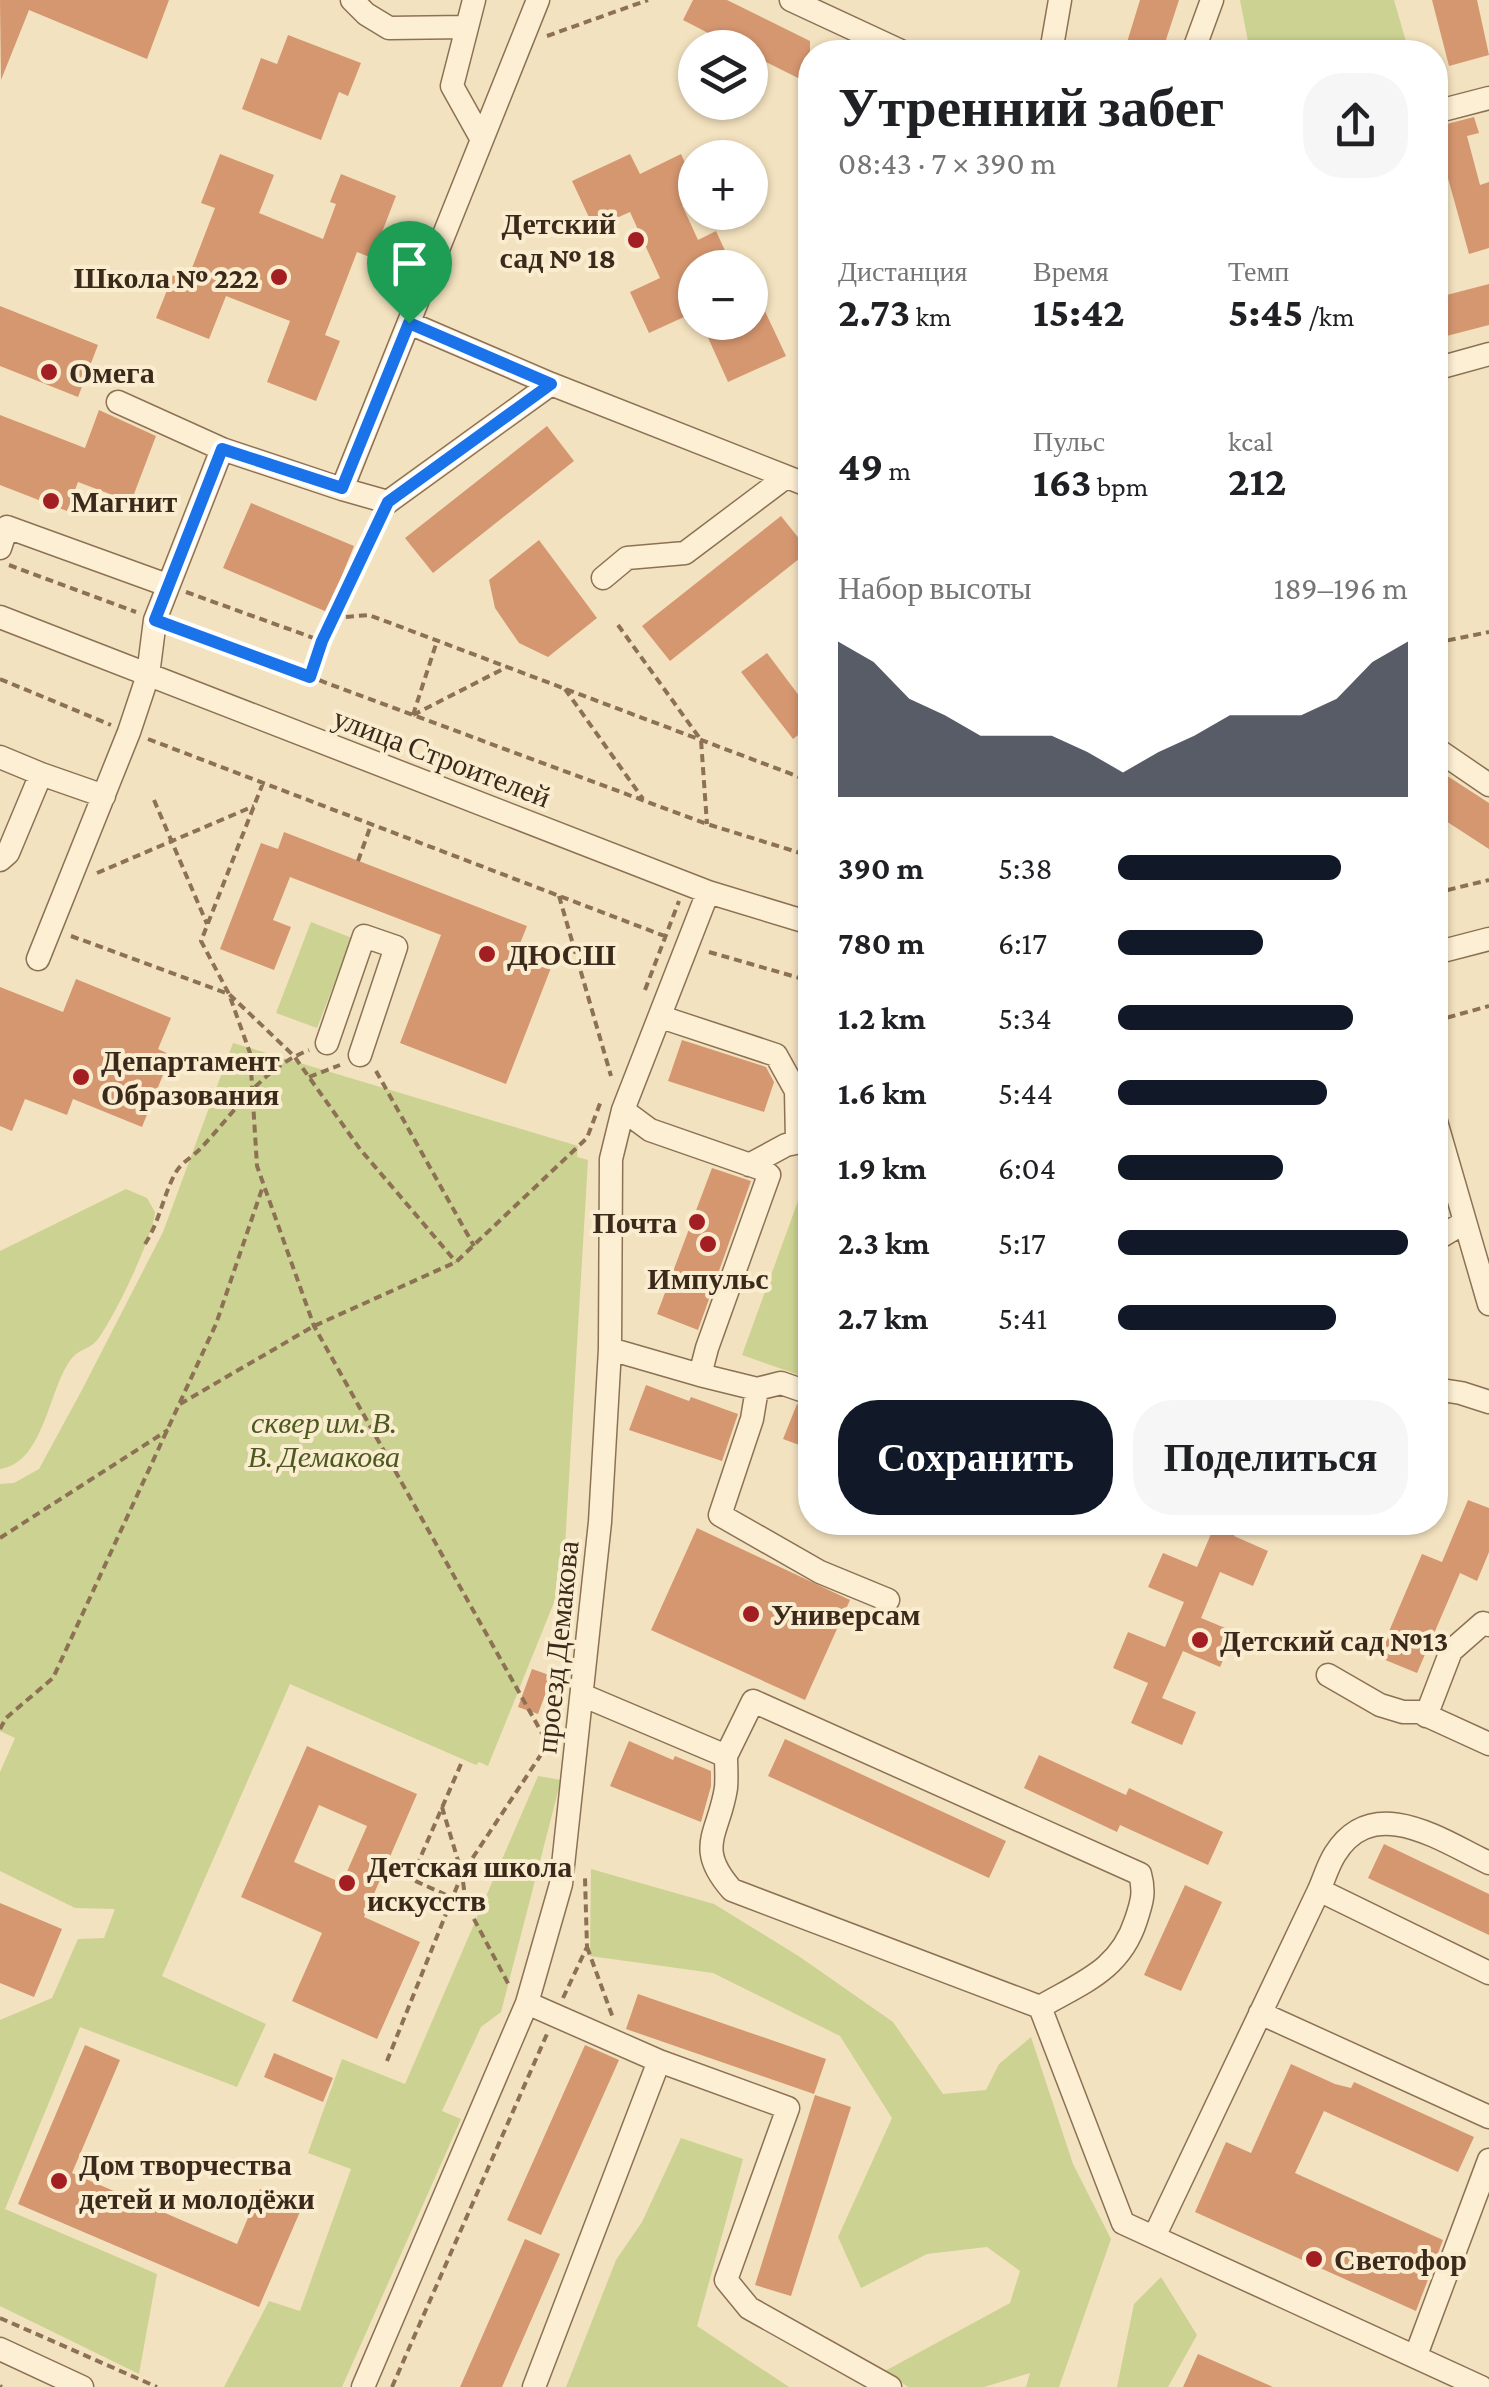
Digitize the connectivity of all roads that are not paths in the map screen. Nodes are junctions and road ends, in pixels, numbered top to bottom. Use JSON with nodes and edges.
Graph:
{"nodes":[{"id":1,"x":352,"y":0,"type":"edge"},
{"id":2,"x":474,"y":0,"type":"edge"},
{"id":3,"x":538,"y":0,"type":"edge"},
{"id":4,"x":791,"y":0,"type":"edge"},
{"id":5,"x":1044,"y":0,"type":"edge"},
{"id":6,"x":1212,"y":0,"type":"edge"},
{"id":7,"x":1058,"y":11,"type":"edge"},
{"id":8,"x":467,"y":26,"type":"junction"},
{"id":9,"x":878,"y":40,"type":"edge"},
{"id":10,"x":1053,"y":40,"type":"edge"},
{"id":11,"x":1198,"y":40,"type":"edge"},
{"id":12,"x":1489,"y":98,"type":"edge"},
{"id":13,"x":1448,"y":109,"type":"edge"},
{"id":14,"x":481,"y":138,"type":"junction"},
{"id":15,"x":409,"y":323,"type":"junction"},
{"id":16,"x":1489,"y":354,"type":"edge"},
{"id":17,"x":1448,"y":365,"type":"edge"},
{"id":18,"x":551,"y":384,"type":"junction"},
{"id":19,"x":118,"y":402,"type":"dead end"},
{"id":20,"x":222,"y":449,"type":"junction"},
{"id":21,"x":786,"y":477,"type":"junction"},
{"id":22,"x":798,"y":482,"type":"edge"},
{"id":23,"x":342,"y":488,"type":"junction"},
{"id":24,"x":0,"y":548,"type":"edge"},
{"id":25,"x":603,"y":578,"type":"dead end"},
{"id":26,"x":167,"y":585,"type":"junction"},
{"id":27,"x":0,"y":616,"type":"edge"},
{"id":28,"x":148,"y":674,"type":"junction"},
{"id":29,"x":0,"y":757,"type":"edge"},
{"id":30,"x":1448,"y":757,"type":"edge"},
{"id":31,"x":41,"y":774,"type":"junction"},
{"id":32,"x":1489,"y":785,"type":"edge"},
{"id":33,"x":104,"y":796,"type":"junction"},
{"id":34,"x":0,"y":860,"type":"edge"},
{"id":35,"x":708,"y":892,"type":"junction"},
{"id":36,"x":798,"y":919,"type":"edge"},
{"id":37,"x":1489,"y":940,"type":"edge"},
{"id":38,"x":1448,"y":949,"type":"edge"},
{"id":39,"x":38,"y":958,"type":"dead end"},
{"id":40,"x":662,"y":1017,"type":"junction"},
{"id":41,"x":327,"y":1043,"type":"road end"},
{"id":42,"x":360,"y":1062,"type":"road end"},
{"id":43,"x":798,"y":1105,"type":"edge"},
{"id":44,"x":624,"y":1110,"type":"junction"},
{"id":45,"x":798,"y":1142,"type":"edge"},
{"id":46,"x":749,"y":1165,"type":"junction"},
{"id":47,"x":1448,"y":1165,"type":"edge"},
{"id":48,"x":1464,"y":1222,"type":"junction"},
{"id":49,"x":1448,"y":1232,"type":"edge"},
{"id":50,"x":1489,"y":1304,"type":"edge"},
{"id":51,"x":610,"y":1349,"type":"junction"},
{"id":52,"x":700,"y":1375,"type":"junction"},
{"id":53,"x":757,"y":1388,"type":"junction"},
{"id":54,"x":798,"y":1389,"type":"edge"},
{"id":55,"x":1448,"y":1392,"type":"edge"},
{"id":56,"x":1489,"y":1402,"type":"edge"},
{"id":57,"x":888,"y":1600,"type":"dead end"},
{"id":58,"x":1489,"y":1625,"type":"edge"},
{"id":59,"x":1328,"y":1675,"type":"dead end"},
{"id":60,"x":582,"y":1695,"type":"junction"},
{"id":61,"x":1426,"y":1716,"type":"junction"},
{"id":62,"x":1489,"y":1744,"type":"edge"},
{"id":63,"x":726,"y":1756,"type":"junction"},
{"id":64,"x":1489,"y":1863,"type":"edge"},
{"id":65,"x":1319,"y":1890,"type":"junction"},
{"id":66,"x":1489,"y":1973,"type":"edge"},
{"id":67,"x":520,"y":1997,"type":"junction"},
{"id":68,"x":1040,"y":2007,"type":"junction"},
{"id":69,"x":1260,"y":2012,"type":"junction"},
{"id":70,"x":659,"y":2061,"type":"junction"},
{"id":71,"x":1489,"y":2117,"type":"edge"},
{"id":72,"x":1489,"y":2160,"type":"edge"},
{"id":73,"x":1154,"y":2237,"type":"junction"},
{"id":74,"x":0,"y":2349,"type":"edge"},
{"id":75,"x":1416,"y":2354,"type":"junction"},
{"id":76,"x":1489,"y":2371,"type":"edge"},
{"id":77,"x":82,"y":2387,"type":"edge"},
{"id":78,"x":363,"y":2387,"type":"edge"},
{"id":79,"x":534,"y":2387,"type":"edge"},
{"id":80,"x":890,"y":2387,"type":"edge"},
{"id":81,"x":1481,"y":2387,"type":"edge"}],
"edges":[{"from":1,"to":8,"type":"street"},
{"from":2,"to":8,"type":"street"},
{"from":3,"to":14,"type":"street"},
{"from":4,"to":9,"type":"street"},
{"from":5,"to":7,"type":"street"},
{"from":6,"to":11,"type":"street"},
{"from":7,"to":10,"type":"street"},
{"from":8,"to":14,"type":"street"},
{"from":12,"to":13,"type":"street"},
{"from":14,"to":15,"type":"street"},
{"from":15,"to":18,"type":"street"},
{"from":15,"to":23,"type":"street"},
{"from":16,"to":17,"type":"street"},
{"from":18,"to":21,"type":"street"},
{"from":18,"to":23,"type":"street"},
{"from":19,"to":20,"type":"street"},
{"from":20,"to":23,"type":"street"},
{"from":20,"to":26,"type":"street"},
{"from":21,"to":22,"type":"street"},
{"from":21,"to":25,"type":"street"},
{"from":24,"to":26,"type":"street"},
{"from":26,"to":28,"type":"street"},
{"from":27,"to":28,"type":"street","name":"улица Строителей"},
{"from":28,"to":33,"type":"street"},
{"from":28,"to":35,"type":"street","name":"улица Строителей"},
{"from":29,"to":31,"type":"street"},
{"from":30,"to":32,"type":"street"},
{"from":31,"to":33,"type":"street"},
{"from":31,"to":34,"type":"street"},
{"from":33,"to":39,"type":"street"},
{"from":35,"to":36,"type":"street","name":"улица Строителей"},
{"from":35,"to":40,"type":"street","name":"проезд Демакова"},
{"from":37,"to":38,"type":"street"},
{"from":40,"to":43,"type":"street"},
{"from":40,"to":44,"type":"street","name":"проезд Демакова"},
{"from":41,"to":42,"type":"street"},
{"from":44,"to":46,"type":"street"},
{"from":44,"to":51,"type":"street","name":"проезд Демакова"},
{"from":45,"to":46,"type":"street"},
{"from":46,"to":52,"type":"street"},
{"from":47,"to":48,"type":"street"},
{"from":48,"to":49,"type":"street"},
{"from":48,"to":50,"type":"street"},
{"from":51,"to":52,"type":"street"},
{"from":51,"to":60,"type":"street","name":"проезд Демакова"},
{"from":52,"to":53,"type":"street"},
{"from":53,"to":54,"type":"street"},
{"from":53,"to":57,"type":"street"},
{"from":55,"to":56,"type":"street"},
{"from":58,"to":61,"type":"street"},
{"from":59,"to":61,"type":"street"},
{"from":60,"to":63,"type":"street"},
{"from":60,"to":67,"type":"street","name":"проезд Демакова"},
{"from":61,"to":62,"type":"street"},
{"from":63,"to":68,"type":"street"},
{"from":63,"to":68,"type":"street"},
{"from":64,"to":65,"type":"street"},
{"from":65,"to":66,"type":"street"},
{"from":65,"to":69,"type":"street"},
{"from":67,"to":70,"type":"street"},
{"from":67,"to":78,"type":"street","name":"проезд Демакова"},
{"from":68,"to":73,"type":"street"},
{"from":69,"to":71,"type":"street"},
{"from":69,"to":73,"type":"street"},
{"from":70,"to":79,"type":"street"},
{"from":70,"to":80,"type":"street"},
{"from":72,"to":75,"type":"street"},
{"from":73,"to":75,"type":"street"},
{"from":74,"to":77,"type":"street"},
{"from":75,"to":81,"type":"street"},
{"from":76,"to":81,"type":"street"}]}
